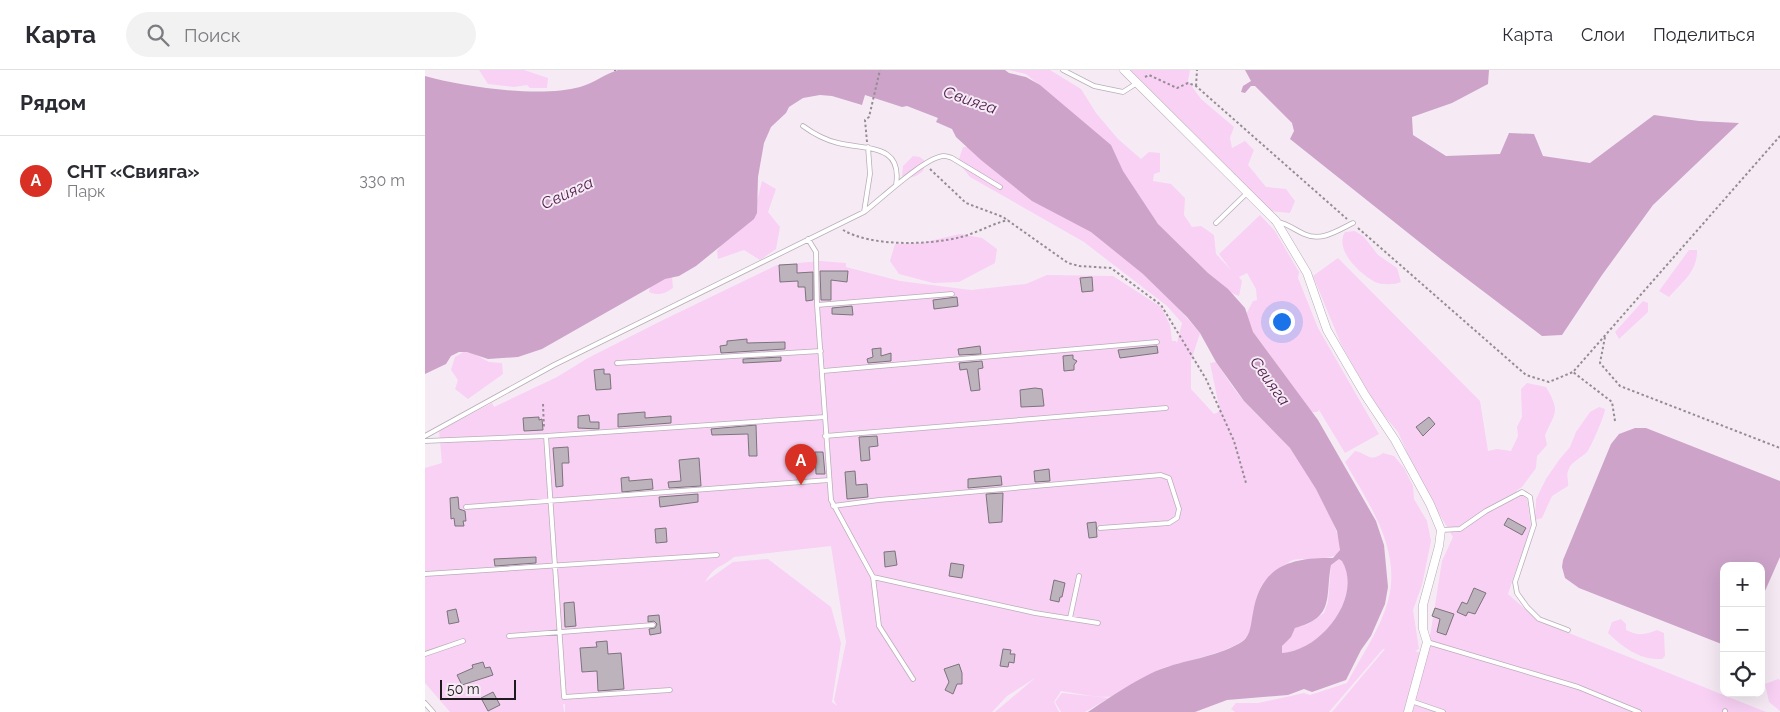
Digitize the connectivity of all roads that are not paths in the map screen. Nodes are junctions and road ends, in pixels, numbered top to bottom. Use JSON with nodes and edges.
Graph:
{"nodes":[{"id":1,"x":1063,"y":70,"type":"edge"},
{"id":2,"x":1124,"y":70,"type":"edge"},
{"id":3,"x":1137,"y":83,"type":"junction"},
{"id":4,"x":803,"y":126,"type":"dead end"},
{"id":5,"x":868,"y":146,"type":"junction"},
{"id":6,"x":896,"y":185,"type":"junction"},
{"id":7,"x":1000,"y":187,"type":"dead end"},
{"id":8,"x":1249,"y":191,"type":"junction"},
{"id":9,"x":864,"y":212,"type":"junction"},
{"id":10,"x":1276,"y":221,"type":"junction"},
{"id":11,"x":1216,"y":223,"type":"dead end"},
{"id":12,"x":1353,"y":223,"type":"road end"},
{"id":13,"x":808,"y":239,"type":"junction"},
{"id":14,"x":952,"y":294,"type":"dead end"},
{"id":15,"x":817,"y":305,"type":"junction"},
{"id":16,"x":1157,"y":342,"type":"dead end"},
{"id":17,"x":821,"y":351,"type":"junction"},
{"id":18,"x":617,"y":363,"type":"dead end"},
{"id":19,"x":823,"y":371,"type":"junction"},
{"id":20,"x":1166,"y":408,"type":"dead end"},
{"id":21,"x":825,"y":417,"type":"junction"},
{"id":22,"x":425,"y":436,"type":"edge"},
{"id":23,"x":545,"y":436,"type":"junction"},
{"id":24,"x":825,"y":436,"type":"junction"},
{"id":25,"x":425,"y":441,"type":"edge"},
{"id":26,"x":829,"y":480,"type":"junction"},
{"id":27,"x":551,"y":500,"type":"junction"},
{"id":28,"x":833,"y":506,"type":"junction"},
{"id":29,"x":466,"y":507,"type":"dead end"},
{"id":30,"x":1101,"y":528,"type":"dead end"},
{"id":31,"x":1441,"y":530,"type":"junction"},
{"id":32,"x":717,"y":555,"type":"dead end"},
{"id":33,"x":556,"y":566,"type":"junction"},
{"id":34,"x":425,"y":574,"type":"edge"},
{"id":35,"x":1079,"y":576,"type":"dead end"},
{"id":36,"x":873,"y":577,"type":"junction"},
{"id":37,"x":1070,"y":618,"type":"junction"},
{"id":38,"x":1098,"y":623,"type":"dead end"},
{"id":39,"x":653,"y":626,"type":"dead end"},
{"id":40,"x":1568,"y":630,"type":"dead end"},
{"id":41,"x":560,"y":632,"type":"junction"},
{"id":42,"x":509,"y":636,"type":"dead end"},
{"id":43,"x":463,"y":640,"type":"dead end"},
{"id":44,"x":1427,"y":642,"type":"junction"},
{"id":45,"x":425,"y":654,"type":"edge"},
{"id":46,"x":913,"y":679,"type":"dead end"},
{"id":47,"x":670,"y":690,"type":"dead end"},
{"id":48,"x":1411,"y":701,"type":"junction"},
{"id":49,"x":425,"y":703,"type":"edge"},
{"id":50,"x":433,"y":712,"type":"edge"},
{"id":51,"x":1408,"y":712,"type":"edge"},
{"id":52,"x":1443,"y":712,"type":"edge"},
{"id":53,"x":1639,"y":712,"type":"edge"}],
"edges":[{"from":1,"to":3,"type":"lane"},
{"from":2,"to":3,"type":"street"},
{"from":3,"to":8,"type":"street"},
{"from":4,"to":5,"type":"lane"},
{"from":5,"to":6,"type":"lane"},
{"from":5,"to":9,"type":"lane"},
{"from":6,"to":7,"type":"lane"},
{"from":6,"to":9,"type":"lane"},
{"from":8,"to":10,"type":"street"},
{"from":8,"to":11,"type":"lane"},
{"from":9,"to":13,"type":"lane"},
{"from":10,"to":12,"type":"lane"},
{"from":10,"to":31,"type":"street"},
{"from":13,"to":15,"type":"lane"},
{"from":13,"to":22,"type":"lane"},
{"from":14,"to":15,"type":"lane"},
{"from":15,"to":17,"type":"lane"},
{"from":16,"to":19,"type":"lane"},
{"from":17,"to":18,"type":"lane"},
{"from":17,"to":19,"type":"lane"},
{"from":19,"to":21,"type":"lane"},
{"from":20,"to":24,"type":"lane"},
{"from":21,"to":23,"type":"lane"},
{"from":21,"to":24,"type":"lane"},
{"from":23,"to":25,"type":"lane"},
{"from":23,"to":27,"type":"lane"},
{"from":24,"to":26,"type":"lane"},
{"from":26,"to":27,"type":"lane"},
{"from":26,"to":28,"type":"lane"},
{"from":27,"to":29,"type":"lane"},
{"from":27,"to":33,"type":"lane"},
{"from":28,"to":30,"type":"lane"},
{"from":28,"to":36,"type":"lane"},
{"from":31,"to":40,"type":"lane"},
{"from":31,"to":44,"type":"street"},
{"from":32,"to":33,"type":"lane"},
{"from":33,"to":34,"type":"lane"},
{"from":33,"to":41,"type":"lane"},
{"from":35,"to":37,"type":"lane"},
{"from":36,"to":37,"type":"lane"},
{"from":36,"to":46,"type":"lane"},
{"from":37,"to":38,"type":"lane"},
{"from":39,"to":41,"type":"lane"},
{"from":41,"to":42,"type":"lane"},
{"from":41,"to":47,"type":"lane"},
{"from":43,"to":45,"type":"lane"},
{"from":44,"to":48,"type":"street"},
{"from":44,"to":53,"type":"lane"},
{"from":48,"to":51,"type":"street"},
{"from":48,"to":52,"type":"lane"},
{"from":49,"to":50,"type":"lane"}]}
